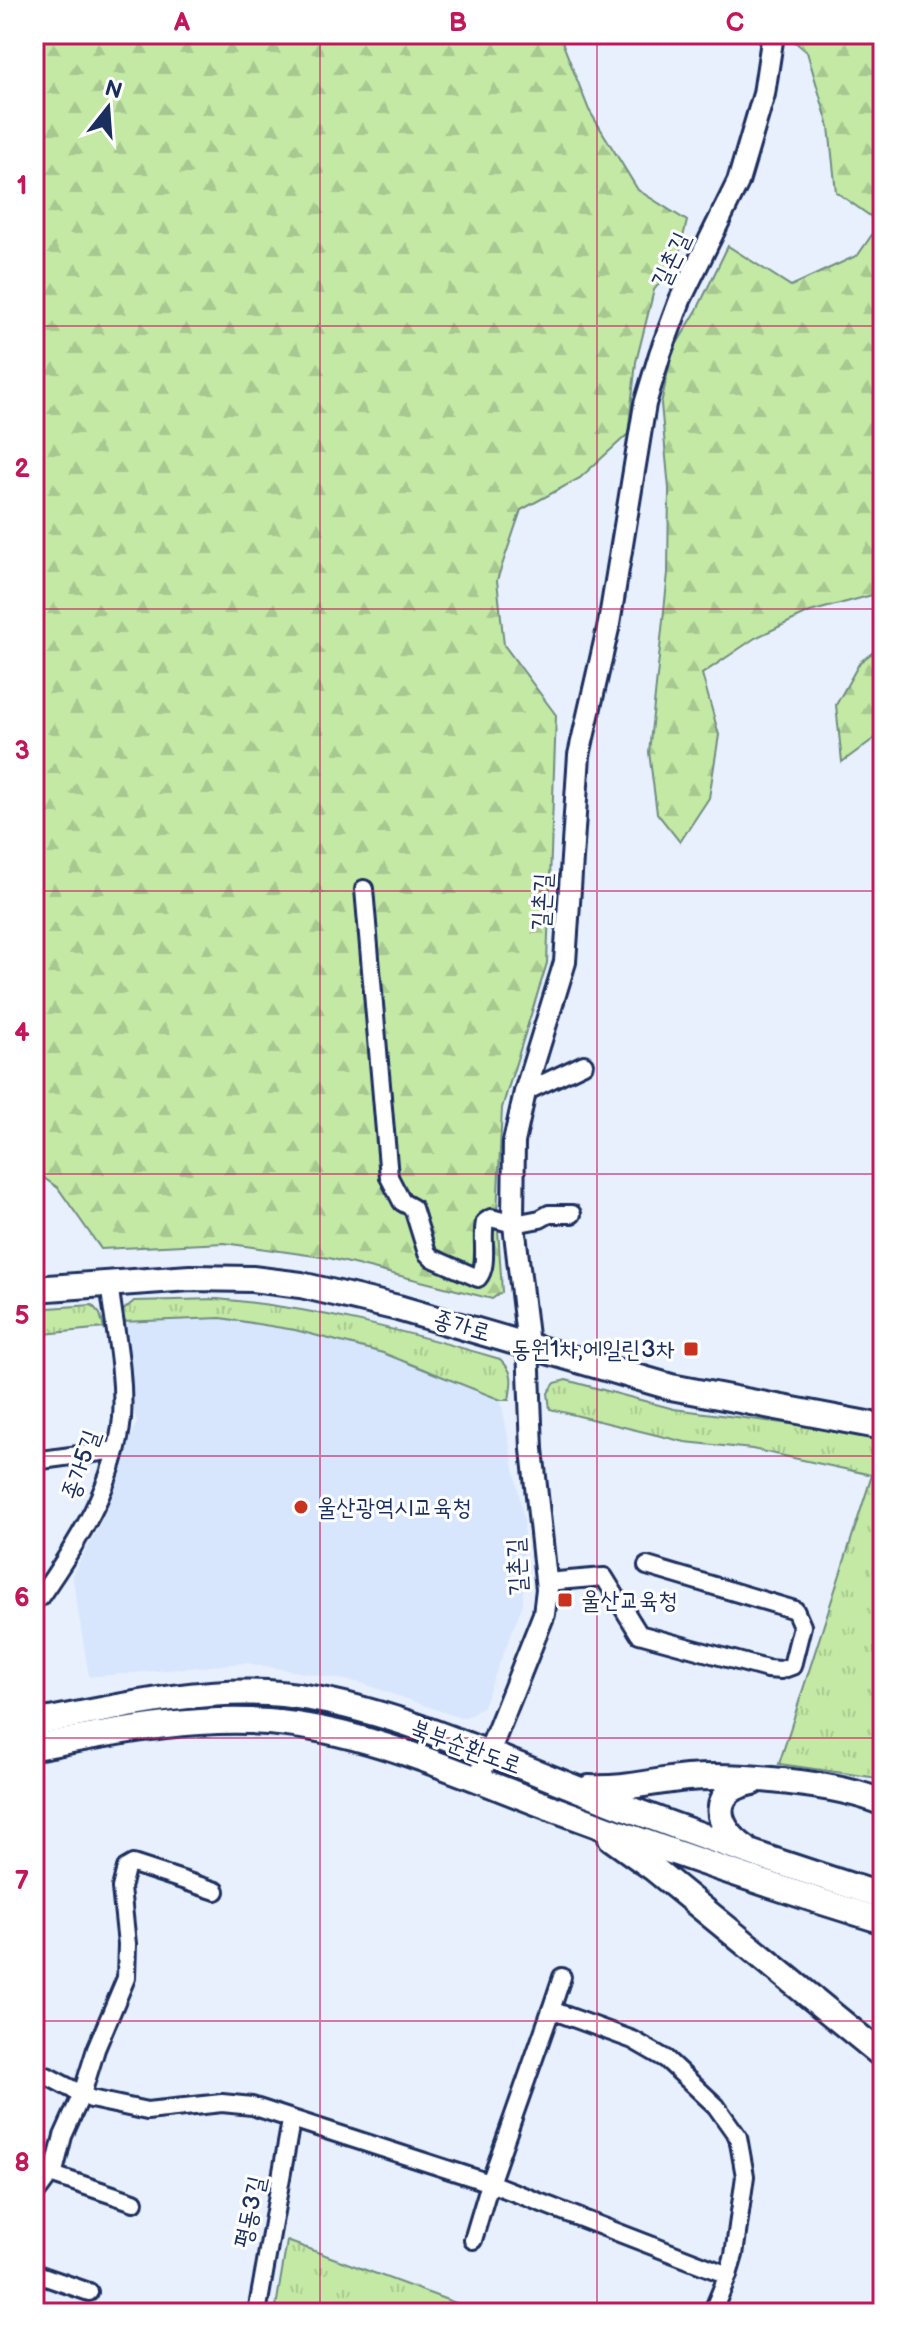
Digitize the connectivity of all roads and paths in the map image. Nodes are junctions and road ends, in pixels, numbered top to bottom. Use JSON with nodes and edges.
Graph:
{"nodes":[{"id":1,"x":773,"y":34,"type":"edge"},
{"id":2,"x":364,"y":889,"type":"dead end"},
{"id":3,"x":584,"y":1064,"type":"dead end"},
{"id":4,"x":525,"y":1092,"type":"junction"},
{"id":5,"x":572,"y":1214,"type":"dead end"},
{"id":6,"x":514,"y":1224,"type":"junction"},
{"id":7,"x":109,"y":1282,"type":"junction"},
{"id":8,"x":34,"y":1289,"type":"edge"},
{"id":9,"x":528,"y":1345,"type":"junction"},
{"id":10,"x":883,"y":1427,"type":"edge"},
{"id":11,"x":116,"y":1450,"type":"junction"},
{"id":12,"x":34,"y":1461,"type":"edge"},
{"id":13,"x":647,"y":1566,"type":"dead end"},
{"id":14,"x":546,"y":1582,"type":"junction"},
{"id":15,"x":34,"y":1600,"type":"edge"},
{"id":16,"x":34,"y":1723,"type":"edge"},
{"id":17,"x":34,"y":1747,"type":"edge"},
{"id":18,"x":488,"y":1754,"type":"junction"},
{"id":19,"x":478,"y":1780,"type":"junction"},
{"id":20,"x":760,"y":1781,"type":"junction"},
{"id":21,"x":563,"y":1783,"type":"junction"},
{"id":22,"x":883,"y":1803,"type":"edge"},
{"id":23,"x":575,"y":1817,"type":"junction"},
{"id":24,"x":753,"y":1854,"type":"junction"},
{"id":25,"x":216,"y":1891,"type":"dead end"},
{"id":26,"x":838,"y":1895,"type":"junction"},
{"id":27,"x":883,"y":1896,"type":"edge"},
{"id":28,"x":883,"y":1921,"type":"edge"},
{"id":29,"x":562,"y":1977,"type":"dead end"},
{"id":30,"x":551,"y":2010,"type":"junction"},
{"id":31,"x":883,"y":2056,"type":"edge"},
{"id":32,"x":35,"y":2072,"type":"edge"},
{"id":33,"x":82,"y":2094,"type":"junction"},
{"id":34,"x":291,"y":2121,"type":"junction"},
{"id":35,"x":50,"y":2174,"type":"junction"},
{"id":36,"x":490,"y":2183,"type":"junction"},
{"id":37,"x":34,"y":2196,"type":"edge"},
{"id":38,"x":134,"y":2202,"type":"dead end"},
{"id":39,"x":473,"y":2240,"type":"dead end"},
{"id":40,"x":34,"y":2273,"type":"edge"},
{"id":41,"x":728,"y":2275,"type":"junction"},
{"id":42,"x":89,"y":2292,"type":"dead end"},
{"id":43,"x":257,"y":2313,"type":"edge"},
{"id":44,"x":712,"y":2313,"type":"edge"}],
"edges":[{"from":1,"to":4,"type":"street","name":"길촌길"},
{"from":2,"to":6,"type":"street"},
{"from":3,"to":4,"type":"street"},
{"from":4,"to":6,"type":"street","name":"길촌길"},
{"from":5,"to":6,"type":"street"},
{"from":6,"to":9,"type":"street","name":"길촌길"},
{"from":7,"to":8,"type":"main road","name":"종가로"},
{"from":7,"to":9,"type":"main road","name":"종가로"},
{"from":7,"to":11,"type":"street","name":"종가5길"},
{"from":9,"to":10,"type":"main road","name":"종가로"},
{"from":9,"to":14,"type":"street","name":"길촌길"},
{"from":11,"to":12,"type":"street"},
{"from":11,"to":15,"type":"street","name":"종가5길"},
{"from":13,"to":14,"type":"street"},
{"from":14,"to":18,"type":"street","name":"길촌길"},
{"from":16,"to":18,"type":"main road","name":"북부순환도로"},
{"from":17,"to":19,"type":"main road","name":"북부순환도로"},
{"from":18,"to":19,"type":"street","name":"길촌길"},
{"from":18,"to":21,"type":"main road","name":"북부순환도로"},
{"from":19,"to":23,"type":"main road","name":"북부순환도로"},
{"from":20,"to":21,"type":"main road"},
{"from":20,"to":22,"type":"main road"},
{"from":20,"to":24,"type":"main road"},
{"from":21,"to":24,"type":"main road","name":"북부순환도로"},
{"from":23,"to":26,"type":"main road","name":"북부순환도로"},
{"from":23,"to":31,"type":"main road"},
{"from":24,"to":26,"type":"main road","name":"북부순환도로"},
{"from":25,"to":33,"type":"street"},
{"from":26,"to":27,"type":"main road","name":"북부순환도로"},
{"from":26,"to":28,"type":"main road","name":"북부순환도로"},
{"from":29,"to":30,"type":"street"},
{"from":30,"to":36,"type":"street"},
{"from":30,"to":41,"type":"street"},
{"from":32,"to":33,"type":"street"},
{"from":33,"to":34,"type":"street"},
{"from":33,"to":35,"type":"street"},
{"from":34,"to":36,"type":"street"},
{"from":34,"to":43,"type":"street","name":"평동3길"},
{"from":35,"to":37,"type":"street"},
{"from":35,"to":38,"type":"street"},
{"from":36,"to":39,"type":"street"},
{"from":36,"to":41,"type":"street"},
{"from":40,"to":42,"type":"street"},
{"from":41,"to":44,"type":"street"}]}
